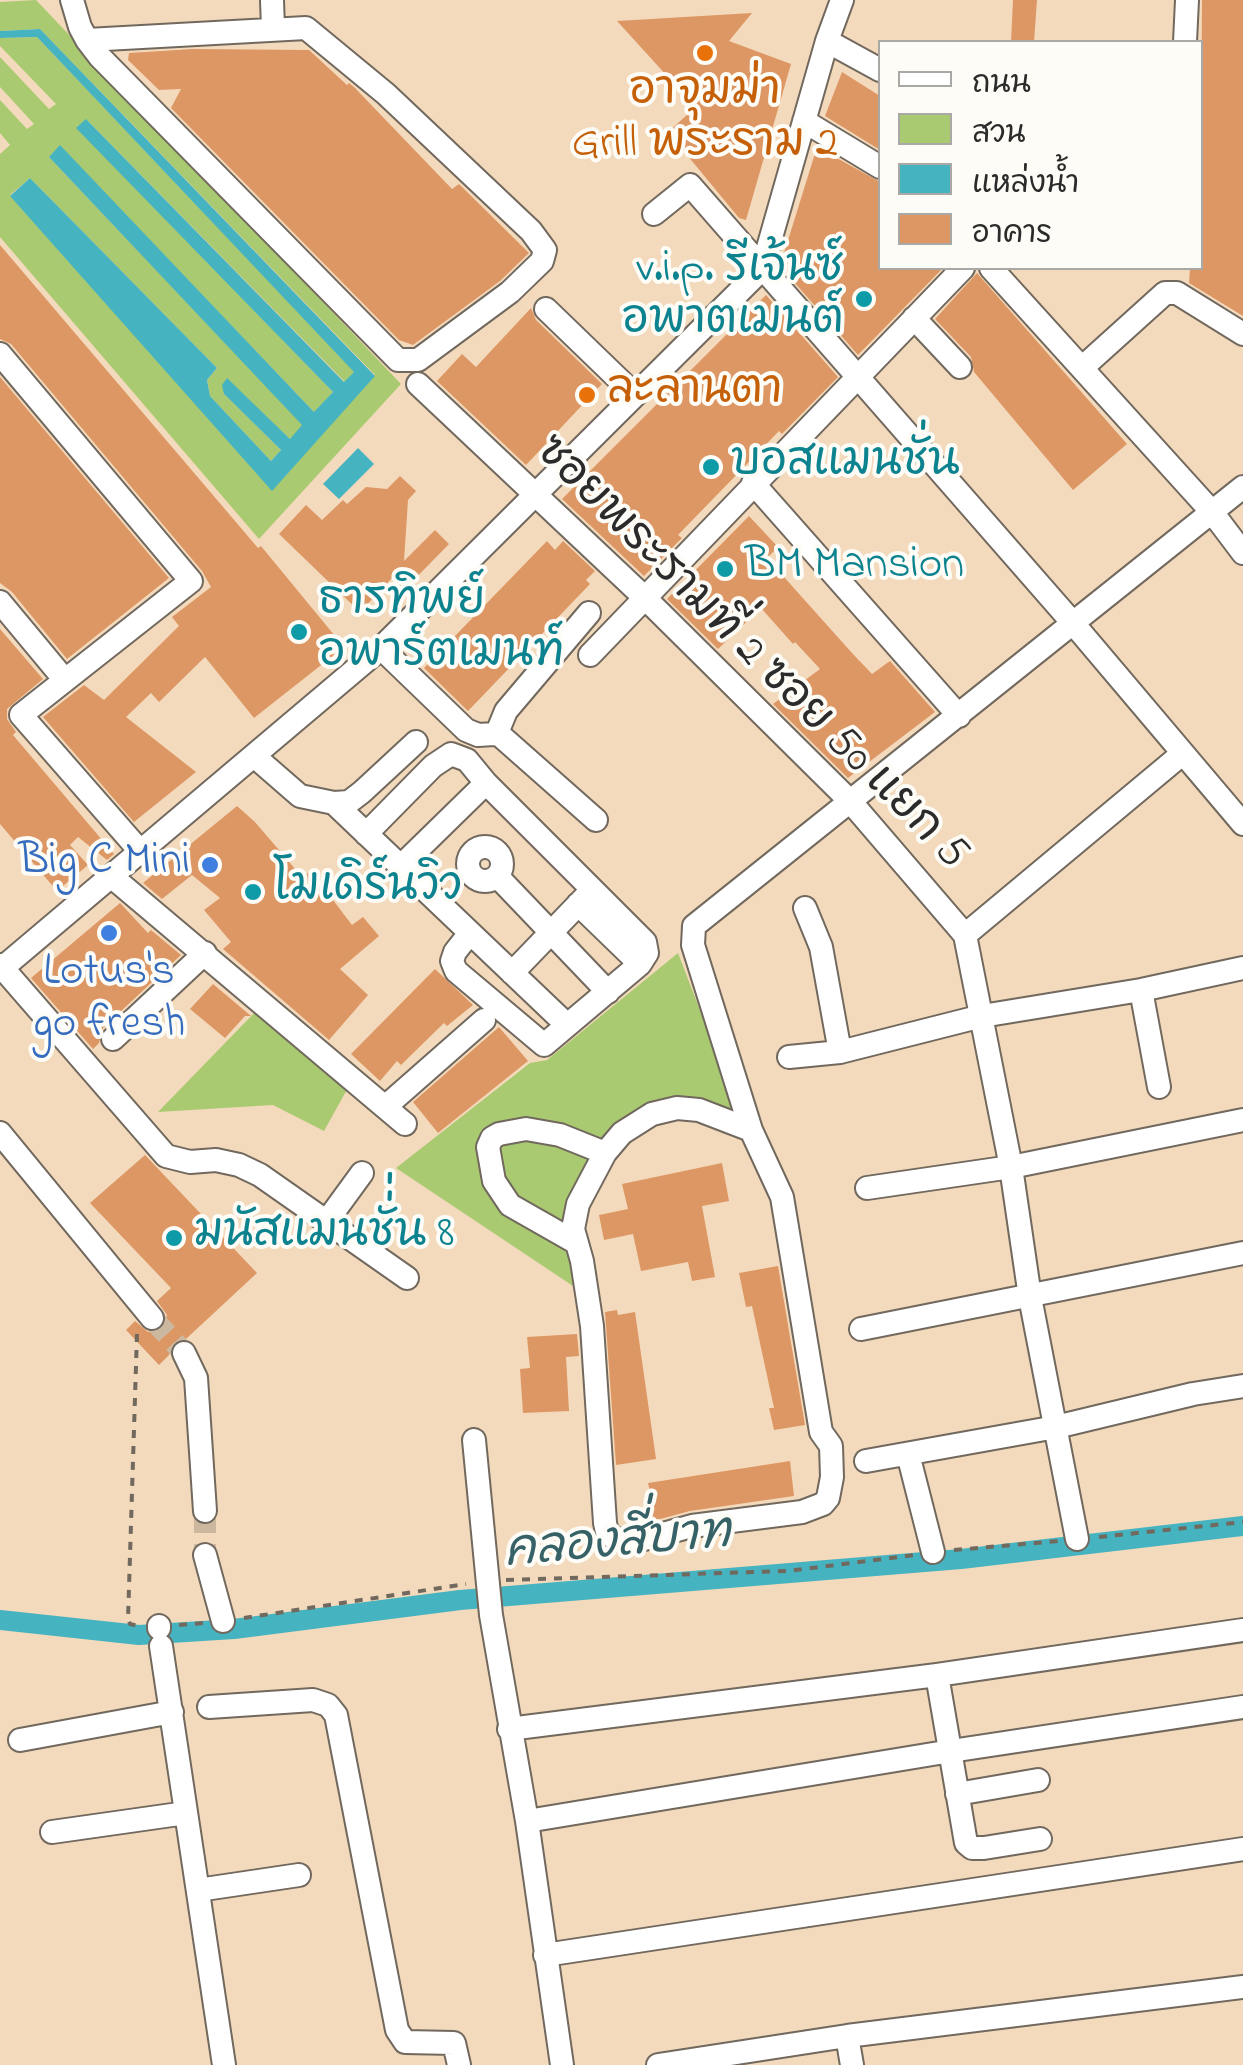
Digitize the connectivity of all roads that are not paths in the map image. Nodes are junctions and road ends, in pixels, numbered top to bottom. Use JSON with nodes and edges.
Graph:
{"nodes":[{"id":1,"x":72,"y":0,"type":"edge"},
{"id":2,"x":272,"y":0,"type":"edge"},
{"id":3,"x":842,"y":0,"type":"edge"},
{"id":4,"x":1187,"y":0,"type":"edge"},
{"id":5,"x":273,"y":28,"type":"junction"},
{"id":6,"x":87,"y":40,"type":"junction"},
{"id":7,"x":1185,"y":40,"type":"edge"},
{"id":8,"x":827,"y":41,"type":"junction"},
{"id":9,"x":878,"y":69,"type":"edge"},
{"id":10,"x":373,"y":83,"type":"junction"},
{"id":11,"x":804,"y":121,"type":"junction"},
{"id":12,"x":878,"y":166,"type":"edge"},
{"id":13,"x":458,"y":184,"type":"dead end"},
{"id":14,"x":654,"y":214,"type":"dead end"},
{"id":15,"x":762,"y":268,"type":"junction"},
{"id":16,"x":961,"y":270,"type":"edge"},
{"id":17,"x":993,"y":270,"type":"edge"},
{"id":18,"x":546,"y":309,"type":"dead end"},
{"id":19,"x":914,"y":318,"type":"junction"},
{"id":20,"x":1243,"y":334,"type":"edge"},
{"id":21,"x":0,"y":354,"type":"edge"},
{"id":22,"x":1083,"y":367,"type":"junction"},
{"id":23,"x":960,"y":368,"type":"dead end"},
{"id":24,"x":856,"y":375,"type":"junction"},
{"id":25,"x":418,"y":384,"type":"dead end"},
{"id":26,"x":634,"y":394,"type":"junction"},
{"id":27,"x":753,"y":483,"type":"junction"},
{"id":28,"x":1243,"y":487,"type":"edge"},
{"id":29,"x":536,"y":493,"type":"junction"},
{"id":30,"x":1212,"y":512,"type":"junction"},
{"id":31,"x":1243,"y":553,"type":"edge"},
{"id":32,"x":644,"y":597,"type":"junction"},
{"id":33,"x":0,"y":602,"type":"edge"},
{"id":34,"x":590,"y":613,"type":"dead end"},
{"id":35,"x":1072,"y":622,"type":"junction"},
{"id":36,"x":382,"y":648,"type":"junction"},
{"id":37,"x":590,"y":654,"type":"dead end"},
{"id":38,"x":64,"y":679,"type":"junction"},
{"id":39,"x":959,"y":716,"type":"junction"},
{"id":40,"x":498,"y":733,"type":"junction"},
{"id":41,"x":416,"y":742,"type":"dead end"},
{"id":42,"x":1182,"y":754,"type":"junction"},
{"id":43,"x":254,"y":756,"type":"junction"},
{"id":44,"x":486,"y":783,"type":"junction"},
{"id":45,"x":850,"y":801,"type":"junction"},
{"id":46,"x":334,"y":804,"type":"junction"},
{"id":47,"x":596,"y":820,"type":"dead end"},
{"id":48,"x":446,"y":822,"type":"junction"},
{"id":49,"x":526,"y":824,"type":"junction"},
{"id":50,"x":1243,"y":824,"type":"edge"},
{"id":51,"x":366,"y":834,"type":"junction"},
{"id":52,"x":140,"y":851,"type":"junction"},
{"id":53,"x":481,"y":859,"type":"junction"},
{"id":54,"x":400,"y":866,"type":"junction"},
{"id":55,"x":111,"y":876,"type":"junction"},
{"id":56,"x":585,"y":897,"type":"junction"},
{"id":57,"x":439,"y":904,"type":"junction"},
{"id":58,"x":805,"y":908,"type":"dead end"},
{"id":59,"x":470,"y":933,"type":"junction"},
{"id":60,"x":550,"y":933,"type":"junction"},
{"id":61,"x":965,"y":935,"type":"junction"},
{"id":62,"x":206,"y":953,"type":"junction"},
{"id":63,"x":1,"y":968,"type":"edge"},
{"id":64,"x":1243,"y":968,"type":"edge"},
{"id":65,"x":512,"y":973,"type":"junction"},
{"id":66,"x":1141,"y":990,"type":"junction"},
{"id":67,"x":608,"y":992,"type":"junction"},
{"id":68,"x":982,"y":1016,"type":"junction"},
{"id":69,"x":484,"y":1020,"type":"dead end"},
{"id":70,"x":567,"y":1026,"type":"junction"},
{"id":71,"x":112,"y":1040,"type":"dead end"},
{"id":72,"x":840,"y":1052,"type":"junction"},
{"id":73,"x":789,"y":1057,"type":"dead end"},
{"id":74,"x":1159,"y":1087,"type":"dead end"},
{"id":75,"x":384,"y":1107,"type":"junction"},
{"id":76,"x":1243,"y":1120,"type":"edge"},
{"id":77,"x":405,"y":1124,"type":"dead end"},
{"id":78,"x":751,"y":1130,"type":"junction"},
{"id":79,"x":0,"y":1133,"type":"edge"},
{"id":80,"x":605,"y":1153,"type":"junction"},
{"id":81,"x":1011,"y":1167,"type":"junction"},
{"id":82,"x":362,"y":1173,"type":"dead end"},
{"id":83,"x":867,"y":1188,"type":"dead end"},
{"id":84,"x":327,"y":1221,"type":"junction"},
{"id":85,"x":576,"y":1242,"type":"junction"},
{"id":86,"x":1243,"y":1253,"type":"edge"},
{"id":87,"x":407,"y":1278,"type":"dead end"},
{"id":88,"x":1030,"y":1297,"type":"junction"},
{"id":89,"x":147,"y":1311,"type":"tunnel mouth"},
{"id":90,"x":861,"y":1329,"type":"dead end"},
{"id":91,"x":184,"y":1353,"type":"tunnel mouth"},
{"id":92,"x":1243,"y":1386,"type":"edge"},
{"id":93,"x":1056,"y":1427,"type":"junction"},
{"id":94,"x":474,"y":1440,"type":"dead end"},
{"id":95,"x":908,"y":1454,"type":"junction"},
{"id":96,"x":866,"y":1461,"type":"dead end"},
{"id":97,"x":205,"y":1511,"type":"tunnel mouth"},
{"id":98,"x":1077,"y":1539,"type":"road end"},
{"id":99,"x":933,"y":1552,"type":"road end"},
{"id":100,"x":206,"y":1555,"type":"tunnel mouth"},
{"id":101,"x":222,"y":1622,"type":"road end"},
{"id":102,"x":1243,"y":1630,"type":"edge"},
{"id":103,"x":160,"y":1633,"type":"road end"},
{"id":104,"x":937,"y":1675,"type":"junction"},
{"id":105,"x":1243,"y":1707,"type":"edge"},
{"id":106,"x":209,"y":1708,"type":"dead end"},
{"id":107,"x":172,"y":1712,"type":"junction"},
{"id":108,"x":508,"y":1729,"type":"junction"},
{"id":109,"x":20,"y":1740,"type":"dead end"},
{"id":110,"x":950,"y":1750,"type":"junction"},
{"id":111,"x":1038,"y":1780,"type":"dead end"},
{"id":112,"x":957,"y":1794,"type":"junction"},
{"id":113,"x":186,"y":1814,"type":"junction"},
{"id":114,"x":527,"y":1821,"type":"junction"},
{"id":115,"x":52,"y":1832,"type":"dead end"},
{"id":116,"x":1040,"y":1839,"type":"dead end"},
{"id":117,"x":1243,"y":1849,"type":"edge"},
{"id":118,"x":299,"y":1874,"type":"dead end"},
{"id":119,"x":198,"y":1890,"type":"junction"},
{"id":120,"x":545,"y":1956,"type":"junction"},
{"id":121,"x":1243,"y":1987,"type":"edge"},
{"id":122,"x":847,"y":2036,"type":"junction"},
{"id":123,"x":224,"y":2065,"type":"edge"},
{"id":124,"x":460,"y":2065,"type":"edge"},
{"id":125,"x":562,"y":2065,"type":"edge"},
{"id":126,"x":658,"y":2065,"type":"edge"},
{"id":127,"x":852,"y":2065,"type":"edge"}],
"edges":[{"from":1,"to":6,"type":"street"},
{"from":2,"to":5,"type":"street"},
{"from":3,"to":8,"type":"street"},
{"from":4,"to":7,"type":"street"},
{"from":5,"to":6,"type":"street"},
{"from":5,"to":10,"type":"street"},
{"from":6,"to":10,"type":"street"},
{"from":8,"to":9,"type":"street"},
{"from":8,"to":11,"type":"street"},
{"from":10,"to":13,"type":"street"},
{"from":11,"to":12,"type":"street"},
{"from":11,"to":15,"type":"street"},
{"from":14,"to":15,"type":"street"},
{"from":15,"to":24,"type":"street"},
{"from":15,"to":26,"type":"street"},
{"from":16,"to":19,"type":"street"},
{"from":17,"to":22,"type":"street"},
{"from":18,"to":26,"type":"street"},
{"from":19,"to":23,"type":"street"},
{"from":19,"to":24,"type":"street"},
{"from":20,"to":22,"type":"street"},
{"from":21,"to":38,"type":"street"},
{"from":22,"to":30,"type":"street"},
{"from":24,"to":27,"type":"street"},
{"from":24,"to":35,"type":"street"},
{"from":25,"to":29,"type":"street","name":"ซอยพระรามที่ 2 ซอย 50 แยก 5"},
{"from":26,"to":29,"type":"street"},
{"from":27,"to":32,"type":"street"},
{"from":27,"to":39,"type":"street"},
{"from":28,"to":30,"type":"street"},
{"from":29,"to":32,"type":"street","name":"ซอยพระรามที่ 2 ซอย 50 แยก 5"},
{"from":29,"to":36,"type":"street"},
{"from":30,"to":31,"type":"street"},
{"from":30,"to":35,"type":"street"},
{"from":32,"to":37,"type":"street"},
{"from":32,"to":45,"type":"street","name":"ซอยพระรามที่ 2 ซอย 50 แยก 5"},
{"from":33,"to":38,"type":"street"},
{"from":34,"to":40,"type":"street"},
{"from":35,"to":39,"type":"street"},
{"from":35,"to":42,"type":"street"},
{"from":36,"to":40,"type":"street"},
{"from":36,"to":43,"type":"street"},
{"from":38,"to":52,"type":"street"},
{"from":39,"to":45,"type":"street"},
{"from":40,"to":47,"type":"street"},
{"from":41,"to":46,"type":"street"},
{"from":42,"to":50,"type":"street"},
{"from":42,"to":61,"type":"street"},
{"from":43,"to":46,"type":"street"},
{"from":43,"to":52,"type":"street"},
{"from":44,"to":48,"type":"street"},
{"from":44,"to":49,"type":"street"},
{"from":44,"to":51,"type":"street"},
{"from":45,"to":61,"type":"street","name":"ซอยพระรามที่ 2 ซอย 50 แยก 5"},
{"from":45,"to":78,"type":"street"},
{"from":46,"to":51,"type":"street"},
{"from":48,"to":53,"type":"street"},
{"from":48,"to":54,"type":"street"},
{"from":49,"to":53,"type":"street"},
{"from":49,"to":56,"type":"street"},
{"from":51,"to":54,"type":"street"},
{"from":52,"to":55,"type":"street"},
{"from":53,"to":57,"type":"street"},
{"from":53,"to":60,"type":"street"},
{"from":54,"to":57,"type":"street"},
{"from":55,"to":62,"type":"street"},
{"from":55,"to":63,"type":"street"},
{"from":56,"to":60,"type":"street"},
{"from":56,"to":67,"type":"street"},
{"from":57,"to":59,"type":"street"},
{"from":58,"to":72,"type":"street"},
{"from":59,"to":65,"type":"street"},
{"from":59,"to":70,"type":"street"},
{"from":60,"to":65,"type":"street"},
{"from":60,"to":67,"type":"street"},
{"from":61,"to":68,"type":"street","name":"ซอยพระรามที่ 2 ซอย 50 แยก 5"},
{"from":62,"to":71,"type":"street"},
{"from":62,"to":75,"type":"street"},
{"from":63,"to":84,"type":"street"},
{"from":64,"to":66,"type":"street"},
{"from":65,"to":70,"type":"street"},
{"from":66,"to":68,"type":"street"},
{"from":66,"to":74,"type":"street"},
{"from":67,"to":70,"type":"street"},
{"from":68,"to":72,"type":"street"},
{"from":68,"to":81,"type":"street","name":"ซอยพระรามที่ 2 ซอย 50 แยก 5"},
{"from":69,"to":75,"type":"street"},
{"from":72,"to":73,"type":"street"},
{"from":75,"to":77,"type":"street"},
{"from":76,"to":81,"type":"street"},
{"from":78,"to":80,"type":"street"},
{"from":78,"to":85,"type":"street"},
{"from":79,"to":89,"type":"street"},
{"from":80,"to":85,"type":"street"},
{"from":80,"to":85,"type":"street"},
{"from":81,"to":83,"type":"street"},
{"from":81,"to":88,"type":"street","name":"ซอยพระรามที่ 2 ซอย 50 แยก 5"},
{"from":82,"to":84,"type":"street"},
{"from":84,"to":87,"type":"street"},
{"from":86,"to":88,"type":"street"},
{"from":88,"to":90,"type":"street"},
{"from":88,"to":93,"type":"street","name":"ซอยพระรามที่ 2 ซอย 50 แยก 5"},
{"from":91,"to":97,"type":"street"},
{"from":92,"to":93,"type":"street"},
{"from":93,"to":95,"type":"street"},
{"from":93,"to":98,"type":"street","name":"ซอยพระรามที่ 2 ซอย 50 แยก 5"},
{"from":94,"to":108,"type":"street"},
{"from":95,"to":96,"type":"street"},
{"from":95,"to":99,"type":"street"},
{"from":100,"to":101,"type":"street"},
{"from":102,"to":104,"type":"street"},
{"from":103,"to":107,"type":"street"},
{"from":104,"to":108,"type":"street"},
{"from":104,"to":110,"type":"street"},
{"from":105,"to":110,"type":"street"},
{"from":106,"to":124,"type":"street"},
{"from":107,"to":109,"type":"street"},
{"from":107,"to":113,"type":"street"},
{"from":108,"to":114,"type":"street"},
{"from":110,"to":112,"type":"street"},
{"from":110,"to":114,"type":"street"},
{"from":111,"to":112,"type":"street"},
{"from":112,"to":116,"type":"street"},
{"from":113,"to":115,"type":"street"},
{"from":113,"to":119,"type":"street"},
{"from":114,"to":120,"type":"street"},
{"from":117,"to":120,"type":"street"},
{"from":118,"to":119,"type":"street"},
{"from":119,"to":123,"type":"street"},
{"from":120,"to":125,"type":"street"},
{"from":121,"to":122,"type":"street"},
{"from":122,"to":126,"type":"street"},
{"from":122,"to":127,"type":"street"}]}
